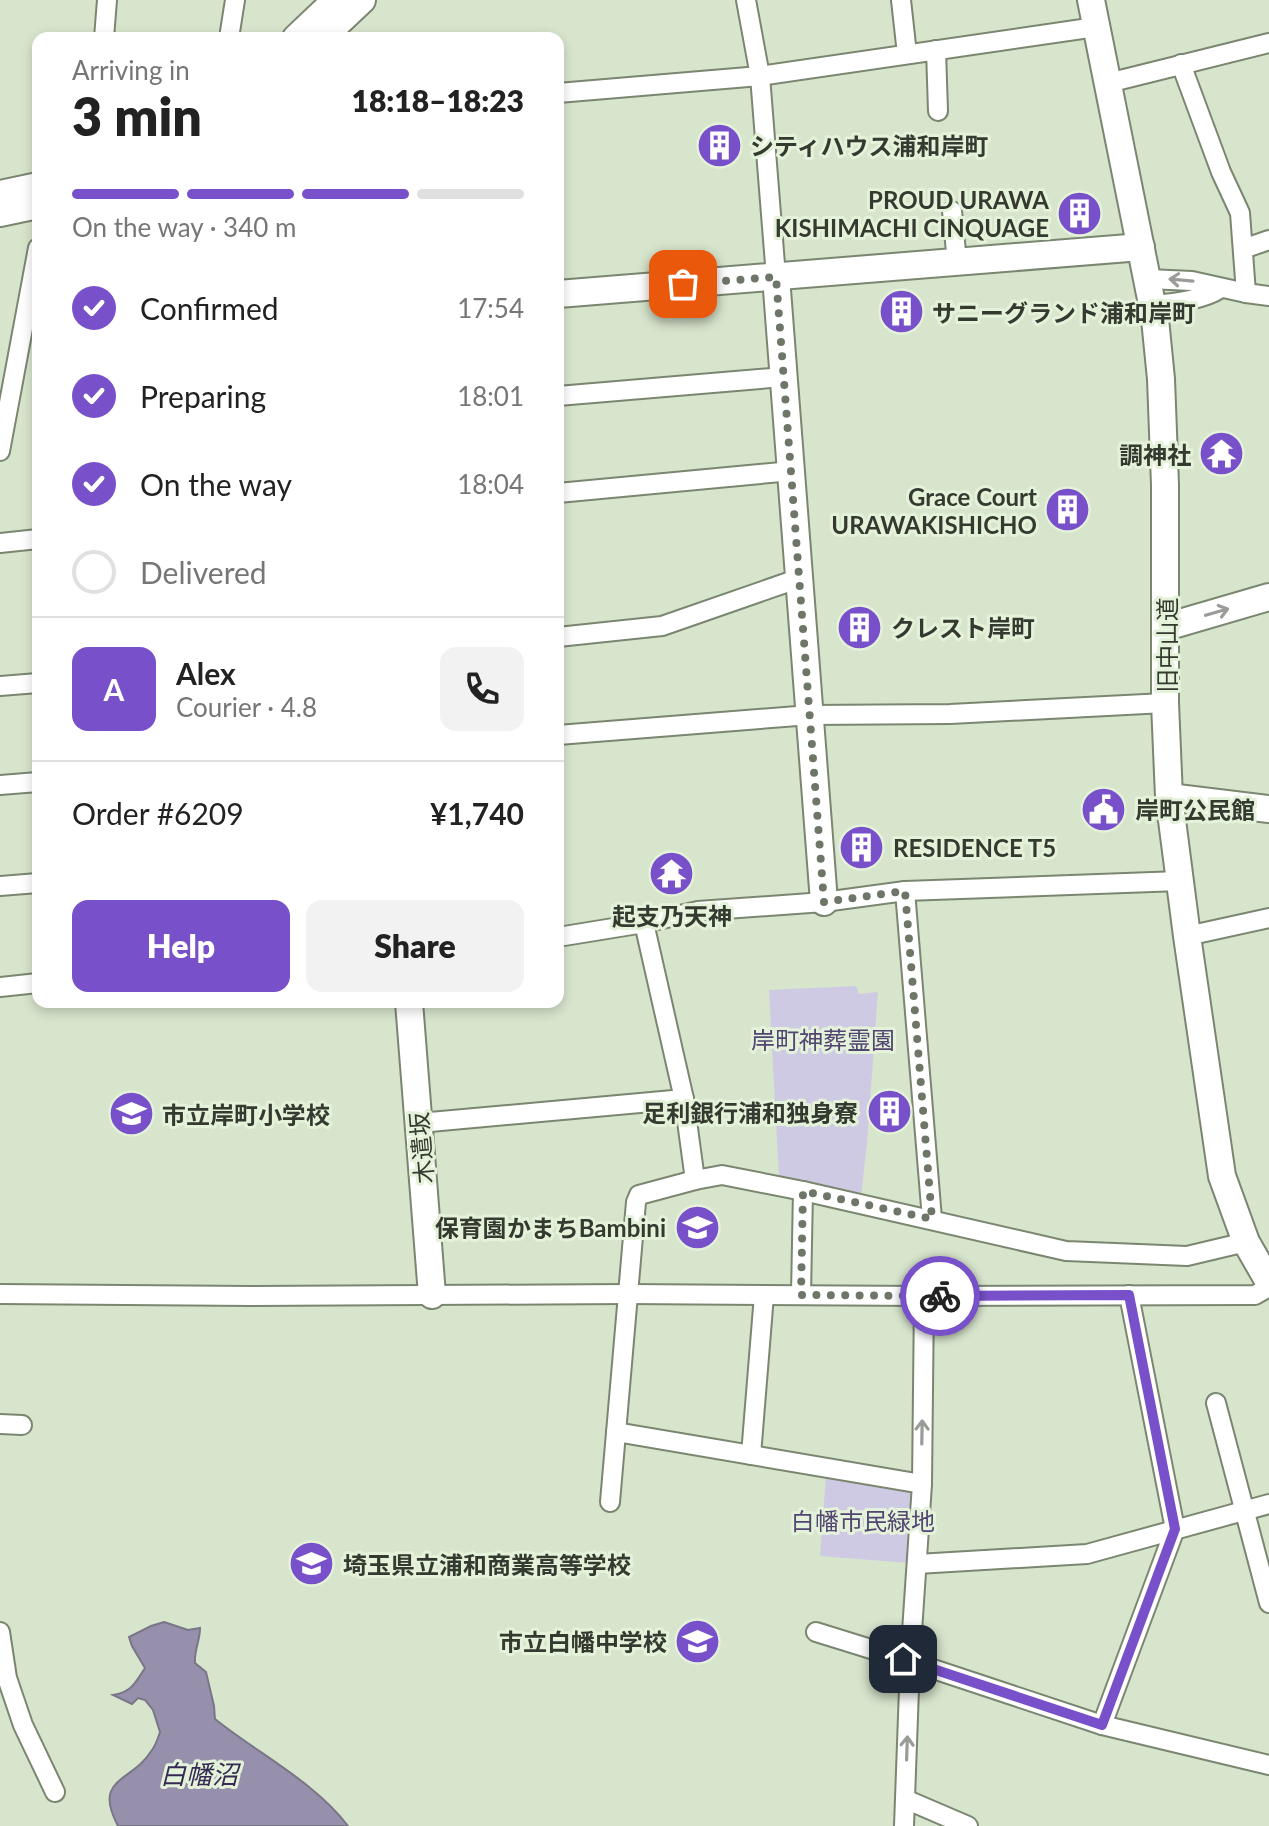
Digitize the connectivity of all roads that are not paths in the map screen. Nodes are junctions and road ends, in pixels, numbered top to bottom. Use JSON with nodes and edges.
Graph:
{"nodes":[{"id":1,"x":107,"y":0,"type":"edge"},
{"id":2,"x":235,"y":0,"type":"edge"},
{"id":3,"x":362,"y":0,"type":"edge"},
{"id":4,"x":746,"y":0,"type":"edge"},
{"id":5,"x":901,"y":0,"type":"edge"},
{"id":6,"x":1091,"y":0,"type":"edge"},
{"id":7,"x":330,"y":19,"type":"edge"},
{"id":8,"x":1096,"y":27,"type":"junction"},
{"id":9,"x":104,"y":32,"type":"edge"},
{"id":10,"x":230,"y":32,"type":"edge"},
{"id":11,"x":307,"y":32,"type":"edge"},
{"id":12,"x":1269,"y":43,"type":"edge"},
{"id":13,"x":936,"y":50,"type":"junction"},
{"id":14,"x":907,"y":54,"type":"junction"},
{"id":15,"x":1181,"y":64,"type":"junction"},
{"id":16,"x":760,"y":76,"type":"junction"},
{"id":17,"x":1108,"y":83,"type":"junction"},
{"id":18,"x":564,"y":92,"type":"edge"},
{"id":19,"x":938,"y":111,"type":"dead end"},
{"id":20,"x":32,"y":187,"type":"edge"},
{"id":21,"x":0,"y":194,"type":"edge"},
{"id":22,"x":32,"y":206,"type":"edge"},
{"id":23,"x":952,"y":211,"type":"dead end"},
{"id":24,"x":0,"y":213,"type":"edge"},
{"id":25,"x":1269,"y":240,"type":"edge"},
{"id":26,"x":1141,"y":247,"type":"junction"},
{"id":27,"x":1243,"y":249,"type":"junction"},
{"id":28,"x":957,"y":262,"type":"junction"},
{"id":29,"x":776,"y":277,"type":"junction"},
{"id":30,"x":32,"y":280,"type":"edge"},
{"id":31,"x":1221,"y":288,"type":"junction"},
{"id":32,"x":1150,"y":292,"type":"junction"},
{"id":33,"x":1246,"y":293,"type":"junction"},
{"id":34,"x":564,"y":294,"type":"edge"},
{"id":35,"x":1269,"y":296,"type":"edge"},
{"id":36,"x":783,"y":377,"type":"junction"},
{"id":37,"x":564,"y":395,"type":"edge"},
{"id":38,"x":0,"y":451,"type":"edge"},
{"id":39,"x":792,"y":471,"type":"junction"},
{"id":40,"x":564,"y":492,"type":"edge"},
{"id":41,"x":32,"y":540,"type":"edge"},
{"id":42,"x":0,"y":543,"type":"edge"},
{"id":43,"x":800,"y":578,"type":"junction"},
{"id":44,"x":1269,"y":597,"type":"edge"},
{"id":45,"x":1166,"y":627,"type":"junction"},
{"id":46,"x":564,"y":636,"type":"edge"},
{"id":47,"x":32,"y":683,"type":"edge"},
{"id":48,"x":0,"y":686,"type":"edge"},
{"id":49,"x":1165,"y":703,"type":"junction"},
{"id":50,"x":810,"y":715,"type":"junction"},
{"id":51,"x":564,"y":735,"type":"edge"},
{"id":52,"x":32,"y":782,"type":"edge"},
{"id":53,"x":0,"y":785,"type":"edge"},
{"id":54,"x":1169,"y":797,"type":"junction"},
{"id":55,"x":1269,"y":809,"type":"edge"},
{"id":56,"x":1180,"y":881,"type":"junction"},
{"id":57,"x":32,"y":883,"type":"edge"},
{"id":58,"x":0,"y":886,"type":"edge"},
{"id":59,"x":905,"y":891,"type":"junction"},
{"id":60,"x":824,"y":902,"type":"junction"},
{"id":61,"x":1269,"y":918,"type":"edge"},
{"id":62,"x":644,"y":923,"type":"junction"},
{"id":63,"x":564,"y":936,"type":"edge"},
{"id":64,"x":1187,"y":936,"type":"junction"},
{"id":65,"x":32,"y":984,"type":"edge"},
{"id":66,"x":0,"y":987,"type":"edge"},
{"id":67,"x":409,"y":1008,"type":"edge"},
{"id":68,"x":684,"y":1099,"type":"junction"},
{"id":69,"x":419,"y":1123,"type":"junction"},
{"id":70,"x":695,"y":1180,"type":"junction"},
{"id":71,"x":803,"y":1191,"type":"junction"},
{"id":72,"x":932,"y":1219,"type":"junction"},
{"id":73,"x":1246,"y":1242,"type":"junction"},
{"id":74,"x":1269,"y":1284,"type":"edge"},
{"id":75,"x":0,"y":1294,"type":"edge"},
{"id":76,"x":627,"y":1294,"type":"junction"},
{"id":77,"x":432,"y":1295,"type":"junction"},
{"id":78,"x":764,"y":1295,"type":"junction"},
{"id":79,"x":801,"y":1295,"type":"junction"},
{"id":80,"x":1129,"y":1295,"type":"junction"},
{"id":81,"x":924,"y":1296,"type":"junction"},
{"id":82,"x":1216,"y":1403,"type":"dead end"},
{"id":83,"x":0,"y":1424,"type":"edge"},
{"id":84,"x":22,"y":1425,"type":"dead end"},
{"id":85,"x":616,"y":1432,"type":"junction"},
{"id":86,"x":751,"y":1455,"type":"junction"},
{"id":87,"x":922,"y":1484,"type":"junction"},
{"id":88,"x":610,"y":1502,"type":"dead end"},
{"id":89,"x":1269,"y":1504,"type":"edge"},
{"id":90,"x":1246,"y":1511,"type":"junction"},
{"id":91,"x":1175,"y":1529,"type":"junction"},
{"id":92,"x":917,"y":1564,"type":"junction"},
{"id":93,"x":1269,"y":1603,"type":"edge"},
{"id":94,"x":0,"y":1632,"type":"edge"},
{"id":95,"x":816,"y":1632,"type":"dead end"},
{"id":96,"x":910,"y":1661,"type":"junction"},
{"id":97,"x":4,"y":1680,"type":"edge"},
{"id":98,"x":1102,"y":1725,"type":"junction"},
{"id":99,"x":1269,"y":1765,"type":"edge"},
{"id":100,"x":55,"y":1792,"type":"dead end"},
{"id":101,"x":905,"y":1799,"type":"junction"},
{"id":102,"x":904,"y":1826,"type":"edge"},
{"id":103,"x":968,"y":1826,"type":"edge"}],
"edges":[{"from":1,"to":9,"type":"street"},
{"from":2,"to":10,"type":"street"},
{"from":3,"to":7,"type":"street"},
{"from":4,"to":16,"type":"street"},
{"from":5,"to":14,"type":"street"},
{"from":6,"to":8,"type":"street","name":"旧中山道"},
{"from":7,"to":11,"type":"street"},
{"from":8,"to":13,"type":"street"},
{"from":8,"to":17,"type":"street","name":"旧中山道"},
{"from":12,"to":15,"type":"street"},
{"from":13,"to":14,"type":"street"},
{"from":13,"to":19,"type":"street"},
{"from":14,"to":16,"type":"street"},
{"from":15,"to":17,"type":"street"},
{"from":15,"to":27,"type":"street"},
{"from":16,"to":18,"type":"street"},
{"from":16,"to":29,"type":"street"},
{"from":17,"to":26,"type":"street","name":"旧中山道"},
{"from":20,"to":21,"type":"street"},
{"from":22,"to":24,"type":"street"},
{"from":23,"to":28,"type":"street"},
{"from":25,"to":27,"type":"street"},
{"from":26,"to":28,"type":"street"},
{"from":26,"to":32,"type":"street","name":"旧中山道"},
{"from":27,"to":33,"type":"street"},
{"from":28,"to":29,"type":"street"},
{"from":29,"to":34,"type":"street"},
{"from":29,"to":36,"type":"street"},
{"from":30,"to":38,"type":"street"},
{"from":31,"to":32,"type":"street","one_way":true},
{"from":31,"to":32,"type":"street"},
{"from":31,"to":33,"type":"street"},
{"from":32,"to":45,"type":"street","name":"旧中山道"},
{"from":33,"to":35,"type":"street"},
{"from":36,"to":37,"type":"street"},
{"from":36,"to":39,"type":"street"},
{"from":39,"to":40,"type":"street"},
{"from":39,"to":43,"type":"street"},
{"from":41,"to":42,"type":"street"},
{"from":43,"to":46,"type":"street"},
{"from":43,"to":50,"type":"street"},
{"from":45,"to":44,"type":"street","one_way":true},
{"from":45,"to":49,"type":"street","name":"旧中山道"},
{"from":47,"to":48,"type":"street"},
{"from":49,"to":50,"type":"street"},
{"from":49,"to":54,"type":"street","name":"旧中山道"},
{"from":50,"to":51,"type":"street"},
{"from":50,"to":60,"type":"street"},
{"from":52,"to":53,"type":"street"},
{"from":54,"to":55,"type":"street"},
{"from":54,"to":56,"type":"street","name":"旧中山道"},
{"from":56,"to":59,"type":"street"},
{"from":56,"to":64,"type":"street","name":"旧中山道"},
{"from":57,"to":58,"type":"street"},
{"from":59,"to":60,"type":"street"},
{"from":59,"to":72,"type":"street"},
{"from":60,"to":62,"type":"street"},
{"from":61,"to":64,"type":"street"},
{"from":62,"to":63,"type":"street"},
{"from":62,"to":68,"type":"street"},
{"from":64,"to":73,"type":"street","name":"旧中山道"},
{"from":65,"to":66,"type":"street"},
{"from":67,"to":69,"type":"street","name":"木遣坂"},
{"from":68,"to":69,"type":"street"},
{"from":68,"to":70,"type":"street"},
{"from":69,"to":77,"type":"street","name":"木遣坂"},
{"from":70,"to":71,"type":"street"},
{"from":70,"to":76,"type":"street"},
{"from":71,"to":72,"type":"street"},
{"from":71,"to":79,"type":"street"},
{"from":72,"to":73,"type":"street"},
{"from":73,"to":74,"type":"street","name":"旧中山道"},
{"from":74,"to":80,"type":"street"},
{"from":75,"to":77,"type":"street"},
{"from":76,"to":77,"type":"street"},
{"from":76,"to":78,"type":"street"},
{"from":76,"to":85,"type":"street"},
{"from":78,"to":79,"type":"street"},
{"from":78,"to":86,"type":"street"},
{"from":79,"to":81,"type":"street"},
{"from":80,"to":81,"type":"street"},
{"from":80,"to":91,"type":"street"},
{"from":87,"to":81,"type":"street","one_way":true},
{"from":82,"to":90,"type":"street"},
{"from":83,"to":84,"type":"street"},
{"from":85,"to":86,"type":"street"},
{"from":85,"to":88,"type":"street"},
{"from":86,"to":87,"type":"street"},
{"from":87,"to":92,"type":"street"},
{"from":89,"to":90,"type":"street"},
{"from":90,"to":91,"type":"street"},
{"from":90,"to":93,"type":"street"},
{"from":91,"to":92,"type":"street"},
{"from":91,"to":98,"type":"street"},
{"from":92,"to":96,"type":"street"},
{"from":94,"to":97,"type":"street"},
{"from":95,"to":96,"type":"street"},
{"from":96,"to":98,"type":"street"},
{"from":101,"to":96,"type":"street","one_way":true},
{"from":97,"to":100,"type":"street"},
{"from":98,"to":99,"type":"street"},
{"from":101,"to":102,"type":"street"},
{"from":101,"to":103,"type":"street"}]}
